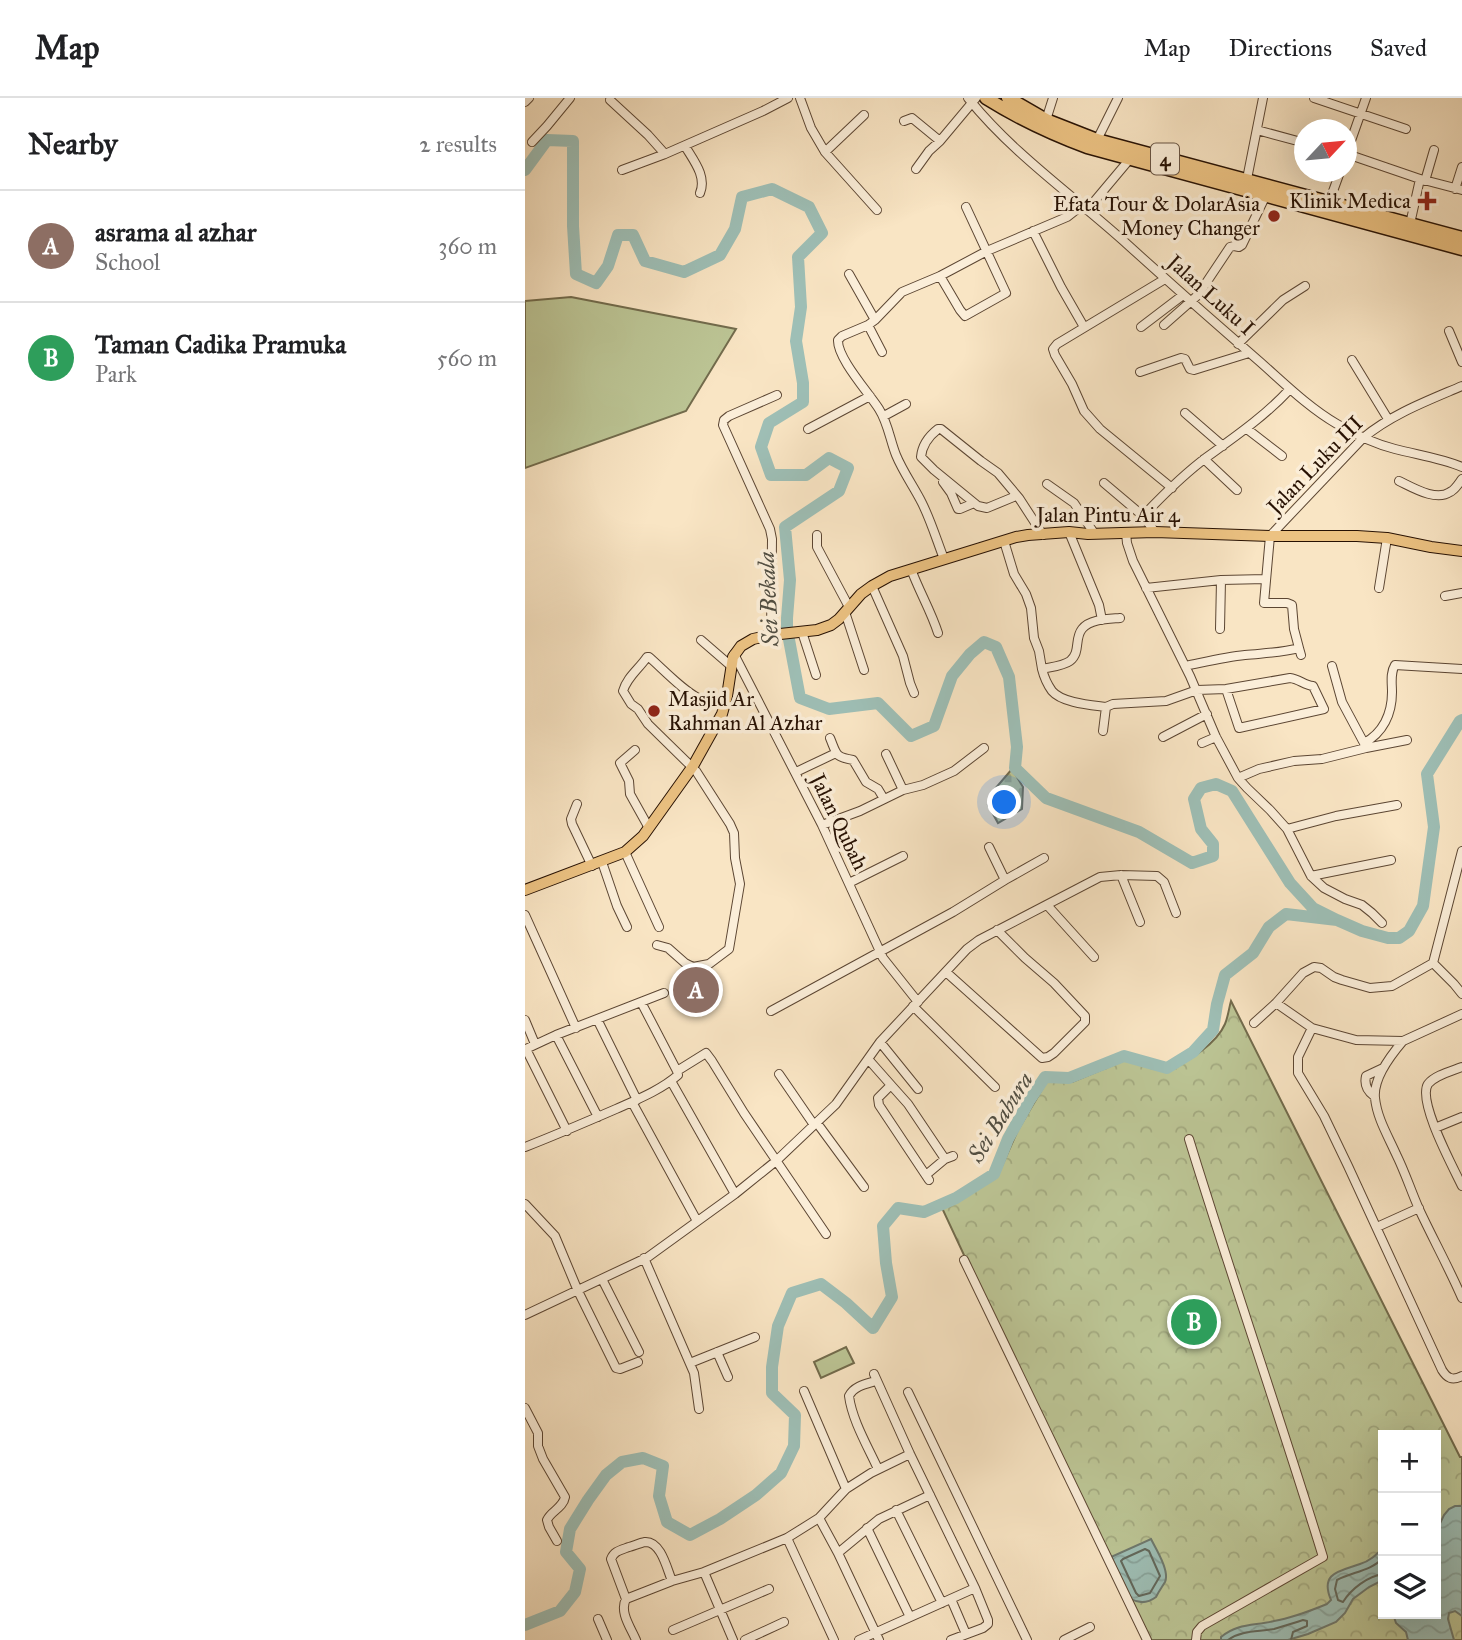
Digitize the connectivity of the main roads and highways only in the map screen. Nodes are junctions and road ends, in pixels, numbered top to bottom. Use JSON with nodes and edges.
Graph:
{"nodes":[{"id":1,"x":986,"y":98,"type":"edge"},
{"id":2,"x":1008,"y":98,"type":"edge"},
{"id":3,"x":1328,"y":207,"type":"junction"},
{"id":4,"x":1462,"y":238,"type":"edge"},
{"id":5,"x":1462,"y":249,"type":"edge"},
{"id":6,"x":1462,"y":551,"type":"edge"},
{"id":7,"x":525,"y":890,"type":"edge"}],
"edges":[{"from":1,"to":3,"type":"highway","number":"4"},
{"from":2,"to":3,"type":"highway","number":"4"},
{"from":3,"to":4,"type":"highway","number":"4"},
{"from":3,"to":5,"type":"highway","number":"4"},
{"from":6,"to":7,"type":"main road","name":"Jalan Pintu Air 4"}]}
